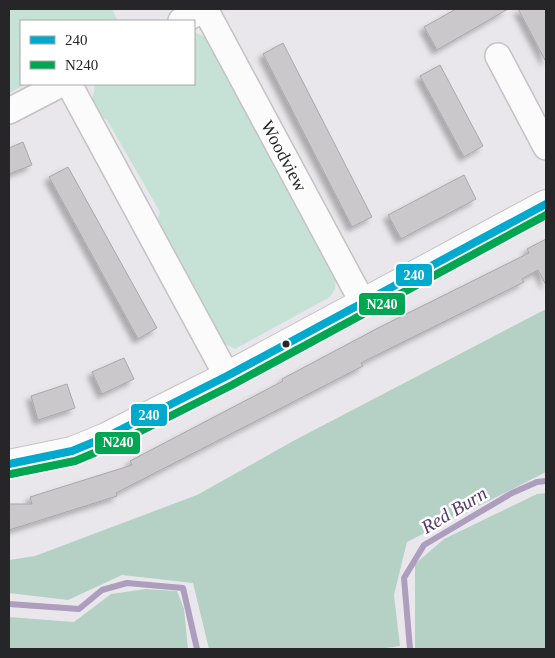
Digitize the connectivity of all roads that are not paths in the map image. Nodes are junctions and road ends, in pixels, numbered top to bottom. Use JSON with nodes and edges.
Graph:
{"nodes":[{"id":1,"x":205,"y":9,"type":"edge"},
{"id":2,"x":182,"y":20,"type":"edge"},
{"id":3,"x":498,"y":56,"type":"dead end"},
{"id":4,"x":59,"y":85,"type":"edge"},
{"id":5,"x":70,"y":85,"type":"edge"},
{"id":6,"x":9,"y":111,"type":"edge"},
{"id":7,"x":546,"y":147,"type":"edge"},
{"id":8,"x":546,"y":204,"type":"edge"},
{"id":9,"x":363,"y":304,"type":"junction"},
{"id":10,"x":227,"y":376,"type":"junction"},
{"id":11,"x":9,"y":464,"type":"edge"}],
"edges":[{"from":1,"to":2,"type":"street"},
{"from":1,"to":9,"type":"street","name":"Woodview"},
{"from":3,"to":7,"type":"street"},
{"from":4,"to":6,"type":"street"},
{"from":5,"to":10,"type":"street"},
{"from":8,"to":9,"type":"street"},
{"from":9,"to":10,"type":"street"},
{"from":10,"to":11,"type":"street"}]}
